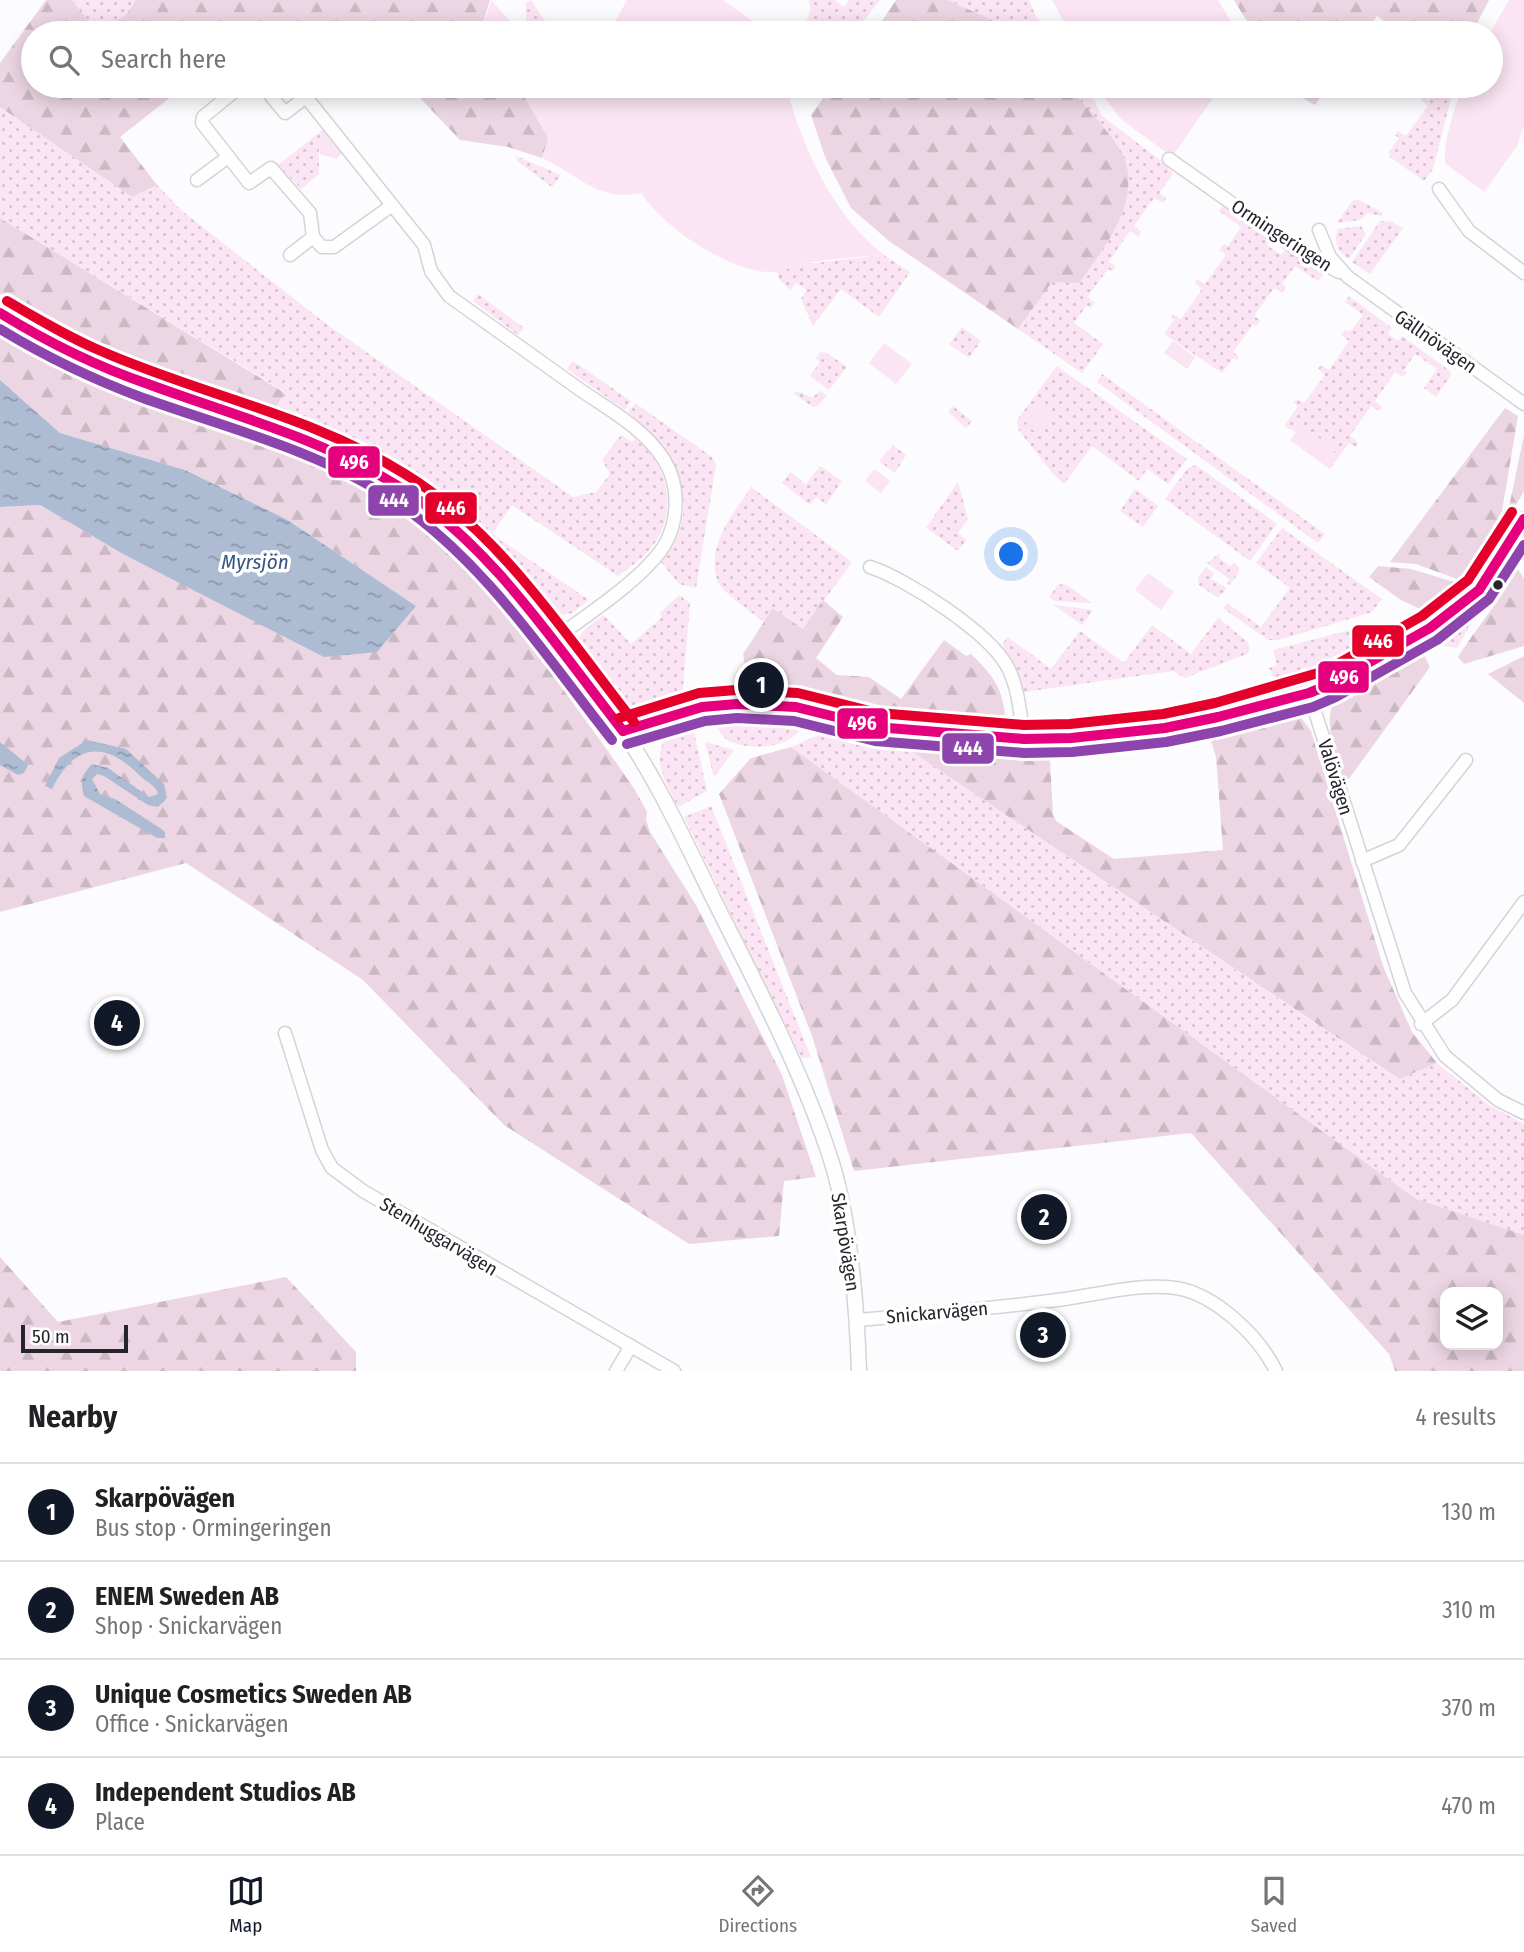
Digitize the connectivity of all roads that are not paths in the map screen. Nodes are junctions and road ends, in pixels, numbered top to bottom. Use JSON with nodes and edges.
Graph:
{"nodes":[{"id":1,"x":227,"y":98,"type":"edge"},
{"id":2,"x":273,"y":98,"type":"edge"},
{"id":3,"x":305,"y":98,"type":"edge"},
{"id":4,"x":307,"y":98,"type":"edge"},
{"id":5,"x":228,"y":157,"type":"junction"},
{"id":6,"x":1169,"y":159,"type":"dead end"},
{"id":7,"x":197,"y":180,"type":"dead end"},
{"id":8,"x":1439,"y":189,"type":"dead end"},
{"id":9,"x":391,"y":206,"type":"junction"},
{"id":10,"x":1319,"y":230,"type":"dead end"},
{"id":11,"x":313,"y":237,"type":"junction"},
{"id":12,"x":290,"y":255,"type":"dead end"},
{"id":13,"x":1524,"y":273,"type":"edge"},
{"id":14,"x":1348,"y":277,"type":"junction"},
{"id":15,"x":0,"y":313,"type":"edge"},
{"id":16,"x":1523,"y":399,"type":"edge"},
{"id":17,"x":1524,"y":519,"type":"edge"},
{"id":18,"x":870,"y":567,"type":"dead end"},
{"id":19,"x":550,"y":642,"type":"junction"},
{"id":20,"x":1309,"y":693,"type":"junction"},
{"id":21,"x":623,"y":732,"type":"junction"},
{"id":22,"x":1024,"y":739,"type":"junction"},
{"id":23,"x":1465,"y":760,"type":"dead end"},
{"id":24,"x":1362,"y":861,"type":"junction"},
{"id":25,"x":1524,"y":902,"type":"edge"},
{"id":26,"x":1421,"y":1024,"type":"junction"},
{"id":27,"x":285,"y":1033,"type":"dead end"},
{"id":28,"x":1524,"y":1113,"type":"edge"},
{"id":29,"x":858,"y":1320,"type":"junction"},
{"id":30,"x":631,"y":1346,"type":"junction"},
{"id":31,"x":616,"y":1371,"type":"edge"},
{"id":32,"x":674,"y":1371,"type":"edge"},
{"id":33,"x":859,"y":1371,"type":"edge"},
{"id":34,"x":1276,"y":1371,"type":"edge"}],
"edges":[{"from":1,"to":5,"type":"street"},
{"from":2,"to":3,"type":"street"},
{"from":4,"to":9,"type":"street"},
{"from":5,"to":7,"type":"street"},
{"from":5,"to":11,"type":"street"},
{"from":6,"to":14,"type":"street","name":"Ormingeringen"},
{"from":8,"to":13,"type":"street"},
{"from":9,"to":11,"type":"street"},
{"from":9,"to":19,"type":"street"},
{"from":10,"to":14,"type":"street","name":"Ormingeringen"},
{"from":11,"to":12,"type":"street"},
{"from":14,"to":16,"type":"street","name":"Gällnövägen"},
{"from":15,"to":19,"type":"street","name":"Skarpövägen"},
{"from":17,"to":20,"type":"street"},
{"from":18,"to":22,"type":"street"},
{"from":19,"to":21,"type":"street","name":"Skarpövägen"},
{"from":20,"to":22,"type":"street"},
{"from":20,"to":24,"type":"street","name":"Valövägen"},
{"from":21,"to":22,"type":"street"},
{"from":21,"to":29,"type":"street","name":"Skarpövägen"},
{"from":23,"to":24,"type":"street"},
{"from":24,"to":26,"type":"street","name":"Valövägen"},
{"from":25,"to":26,"type":"street"},
{"from":26,"to":28,"type":"street","name":"Valövägen"},
{"from":27,"to":30,"type":"street","name":"Stenhuggarvägen"},
{"from":29,"to":33,"type":"street","name":"Skarpövägen"},
{"from":29,"to":34,"type":"street","name":"Snickarvägen"},
{"from":30,"to":31,"type":"street"},
{"from":30,"to":32,"type":"street","name":"Stenhuggarvägen"}]}
